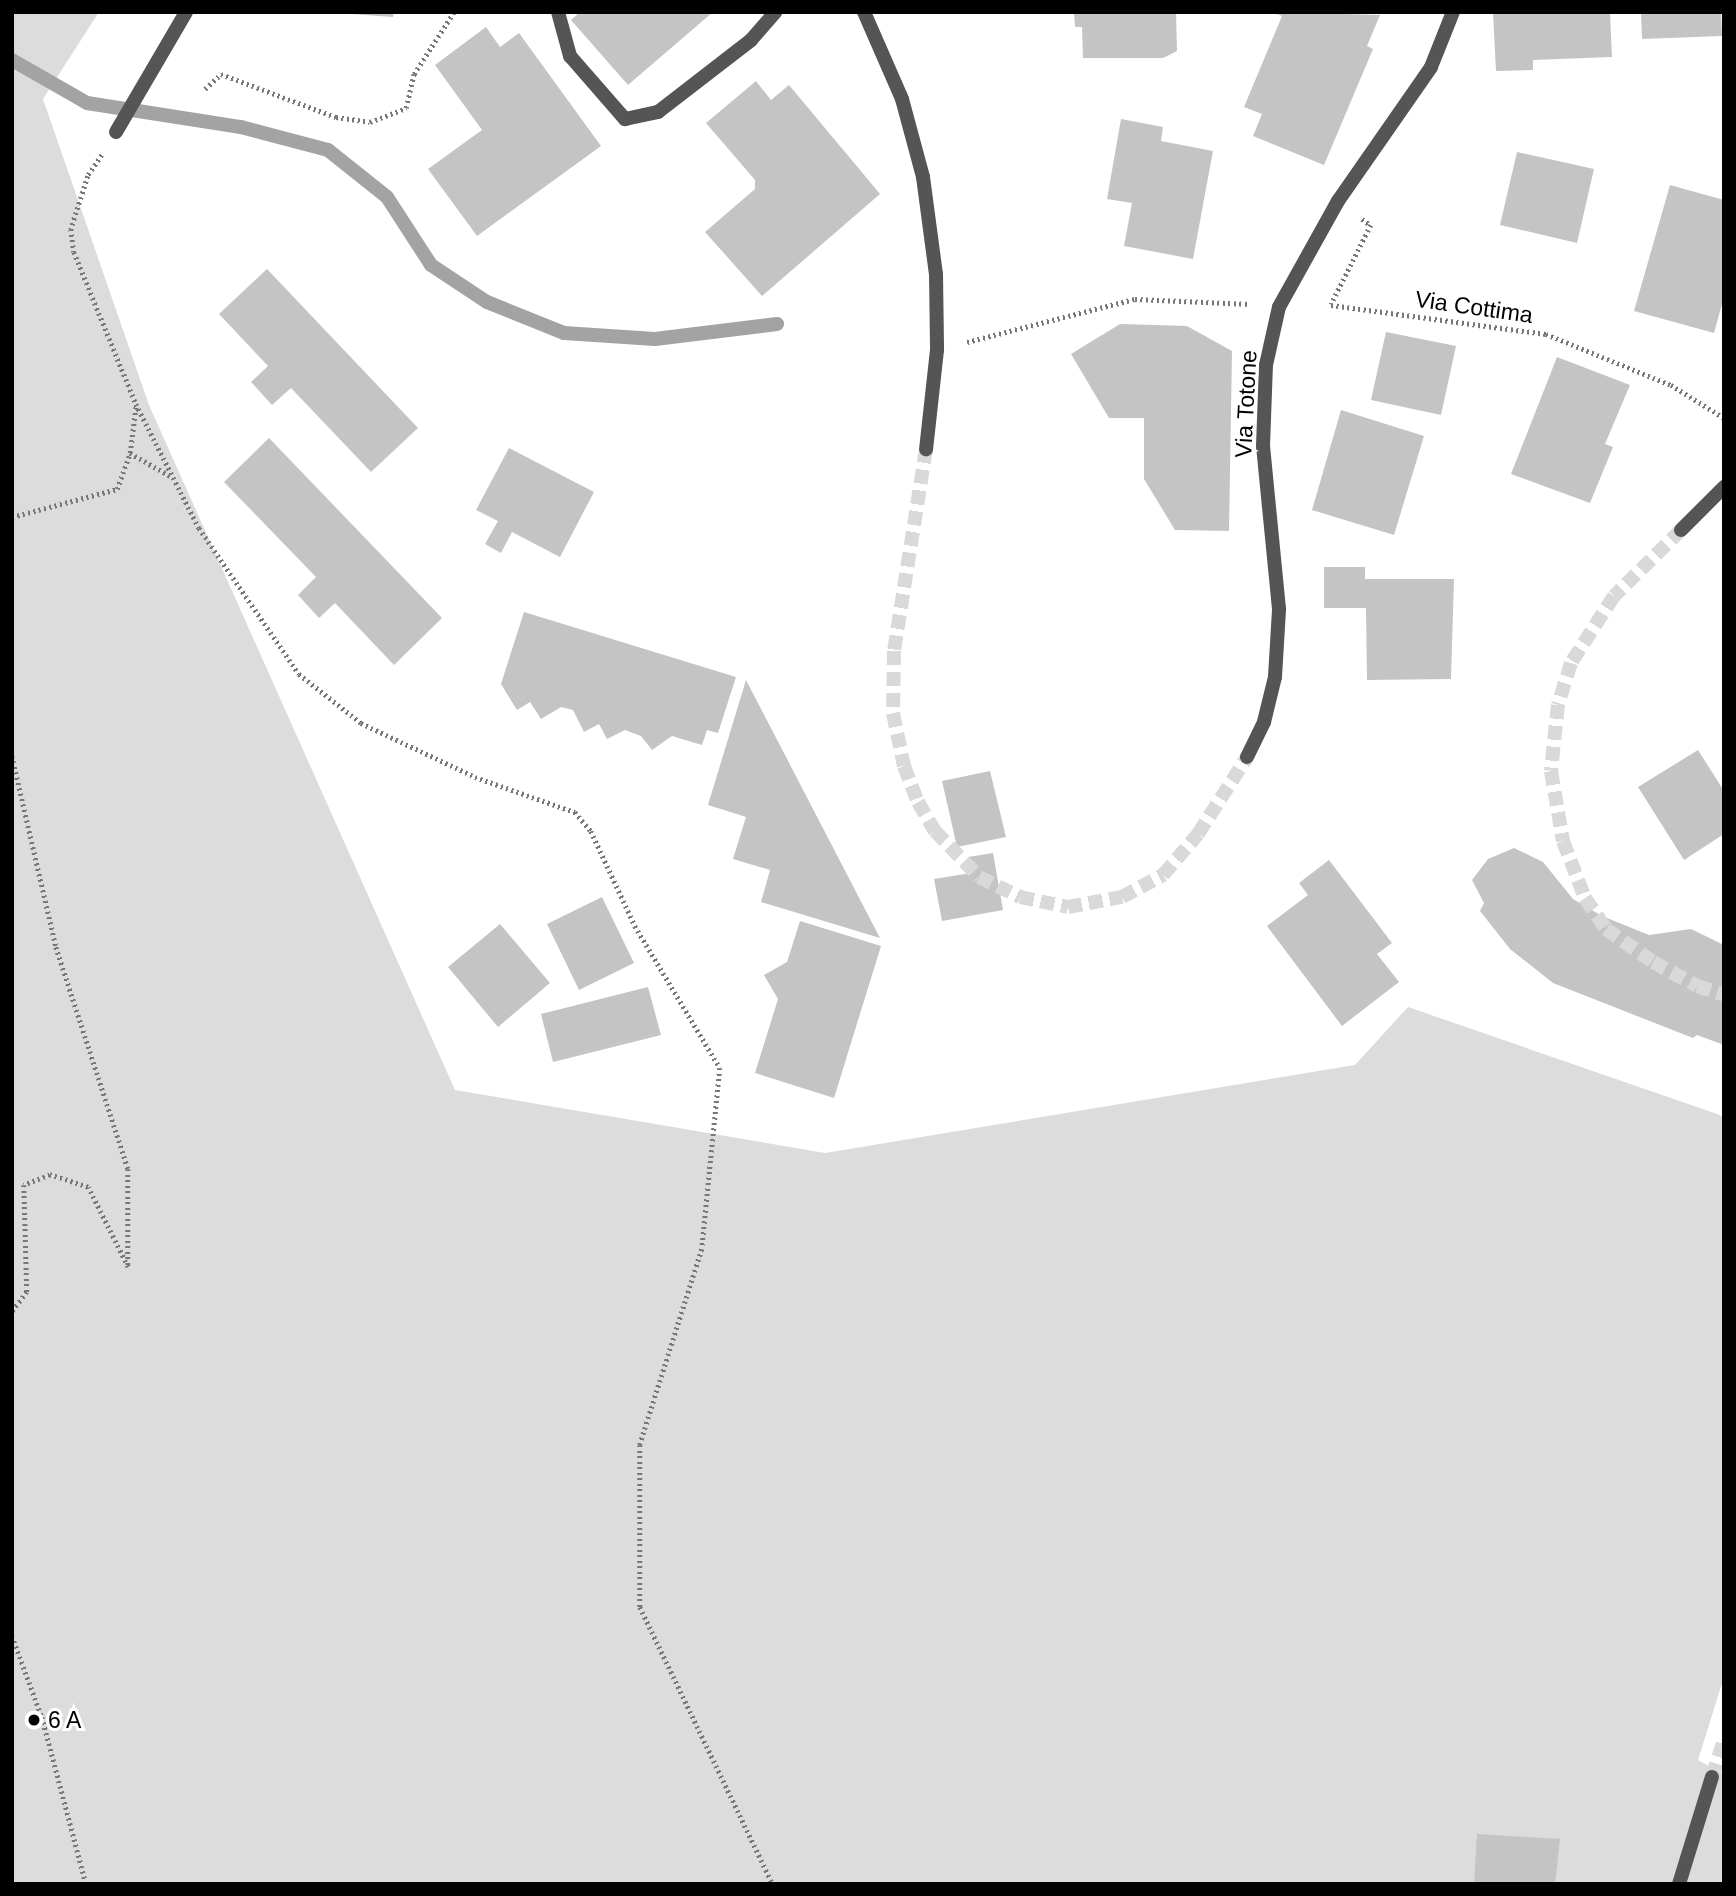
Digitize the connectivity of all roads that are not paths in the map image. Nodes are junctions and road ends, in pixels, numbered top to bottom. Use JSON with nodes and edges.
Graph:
{"nodes":[{"id":1,"x":186,"y":12,"type":"edge"},
{"id":2,"x":558,"y":12,"type":"edge"},
{"id":3,"x":775,"y":12,"type":"edge"},
{"id":4,"x":864,"y":12,"type":"edge"},
{"id":5,"x":1453,"y":12,"type":"edge"},
{"id":6,"x":116,"y":132,"type":"road end"},
{"id":7,"x":926,"y":449,"type":"tunnel mouth"},
{"id":8,"x":1724,"y":487,"type":"edge"},
{"id":9,"x":1681,"y":530,"type":"tunnel mouth"},
{"id":10,"x":1247,"y":757,"type":"tunnel mouth"},
{"id":11,"x":1712,"y":1777,"type":"tunnel mouth"},
{"id":12,"x":1679,"y":1884,"type":"edge"}],
"edges":[{"from":1,"to":6,"type":"street"},
{"from":2,"to":3,"type":"street"},
{"from":4,"to":7,"type":"street"},
{"from":5,"to":10,"type":"street","name":"Via Totone"},
{"from":8,"to":9,"type":"street"},
{"from":11,"to":12,"type":"street"}]}
